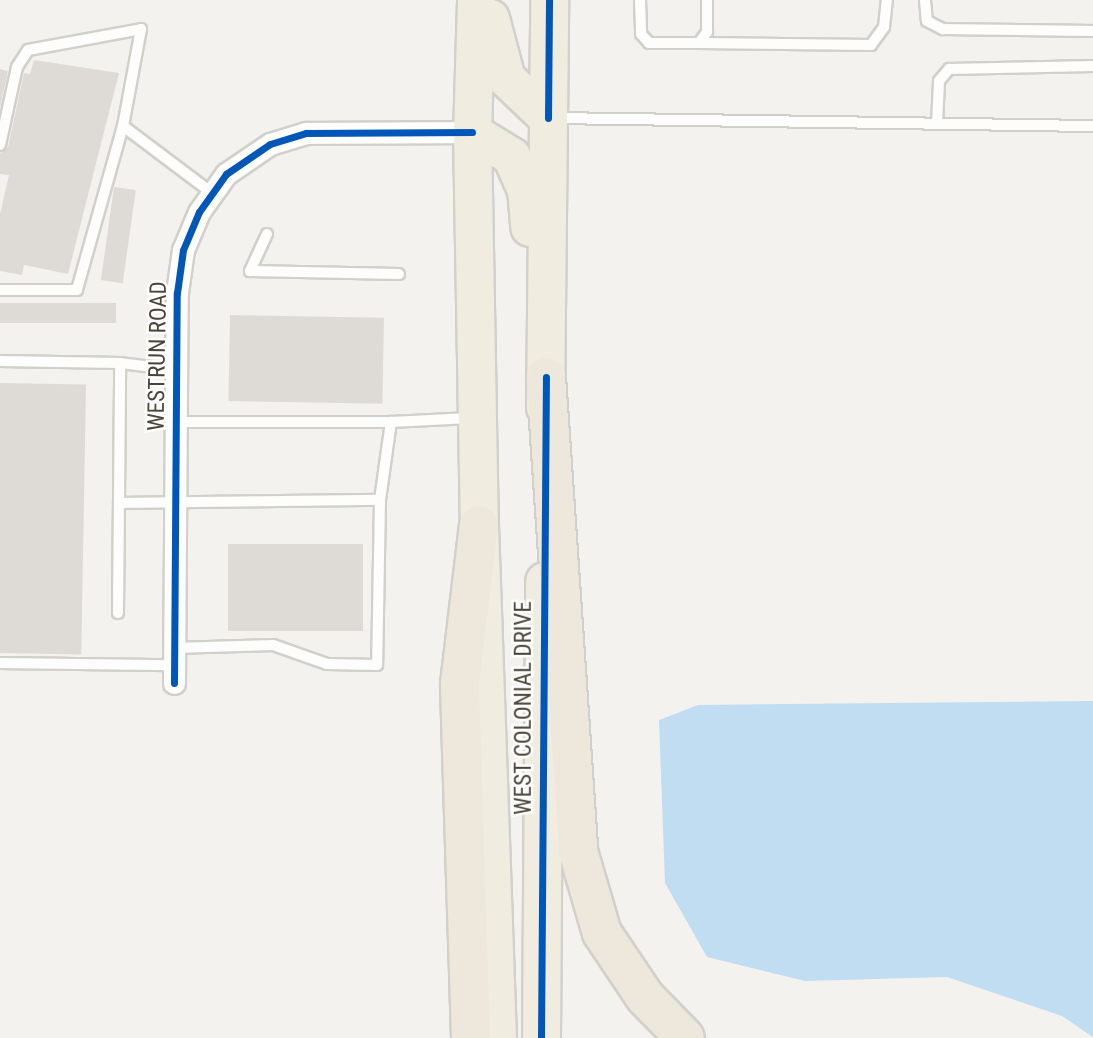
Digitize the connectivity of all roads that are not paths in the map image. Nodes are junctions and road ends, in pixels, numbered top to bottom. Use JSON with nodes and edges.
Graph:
{"nodes":[{"id":1,"x":476,"y":0,"type":"edge"},
{"id":2,"x":487,"y":0,"type":"edge"},
{"id":3,"x":549,"y":0,"type":"edge"},
{"id":4,"x":640,"y":0,"type":"edge"},
{"id":5,"x":707,"y":0,"type":"edge"},
{"id":6,"x":887,"y":0,"type":"edge"},
{"id":7,"x":925,"y":0,"type":"edge"},
{"id":8,"x":1093,"y":31,"type":"edge"},
{"id":9,"x":699,"y":43,"type":"junction"},
{"id":10,"x":1093,"y":66,"type":"edge"},
{"id":11,"x":548,"y":118,"type":"junction"},
{"id":12,"x":937,"y":124,"type":"junction"},
{"id":13,"x":123,"y":126,"type":"junction"},
{"id":14,"x":1093,"y":126,"type":"edge"},
{"id":15,"x":472,"y":132,"type":"junction"},
{"id":16,"x":0,"y":145,"type":"edge"},
{"id":17,"x":212,"y":193,"type":"junction"},
{"id":18,"x":267,"y":234,"type":"dead end"},
{"id":19,"x":399,"y":274,"type":"dead end"},
{"id":20,"x":0,"y":290,"type":"edge"},
{"id":21,"x":0,"y":361,"type":"edge"},
{"id":22,"x":120,"y":363,"type":"junction"},
{"id":23,"x":176,"y":370,"type":"junction"},
{"id":24,"x":545,"y":377,"type":"junction"},
{"id":25,"x":477,"y":418,"type":"junction"},
{"id":26,"x":176,"y":422,"type":"junction"},
{"id":27,"x":391,"y":422,"type":"junction"},
{"id":28,"x":380,"y":500,"type":"junction"},
{"id":29,"x":120,"y":503,"type":"junction"},
{"id":30,"x":175,"y":503,"type":"junction"},
{"id":31,"x":479,"y":525,"type":"junction"},
{"id":32,"x":118,"y":613,"type":"dead end"},
{"id":33,"x":0,"y":663,"type":"edge"},
{"id":34,"x":174,"y":665,"type":"junction"},
{"id":35,"x":471,"y":1038,"type":"edge"},
{"id":36,"x":497,"y":1038,"type":"edge"},
{"id":37,"x":541,"y":1038,"type":"edge"},
{"id":38,"x":685,"y":1038,"type":"edge"}],
"edges":[{"from":1,"to":15,"type":"highway","name":"WEST COLONIAL DRIVE"},
{"from":2,"to":11,"type":"highway"},
{"from":3,"to":11,"type":"highway","name":"WEST COLONIAL DRIVE"},
{"from":4,"to":9,"type":"lane"},
{"from":5,"to":9,"type":"lane"},
{"from":6,"to":9,"type":"lane"},
{"from":7,"to":8,"type":"lane"},
{"from":10,"to":12,"type":"lane"},
{"from":11,"to":12,"type":"lane"},
{"from":11,"to":24,"type":"highway","name":"WEST COLONIAL DRIVE"},
{"from":12,"to":14,"type":"lane"},
{"from":13,"to":16,"type":"lane"},
{"from":13,"to":17,"type":"lane"},
{"from":13,"to":20,"type":"lane"},
{"from":15,"to":17,"type":"street","name":"WESTRUN ROAD"},
{"from":15,"to":24,"type":"highway"},
{"from":15,"to":25,"type":"highway","name":"WEST COLONIAL DRIVE"},
{"from":17,"to":23,"type":"street","name":"WESTRUN ROAD"},
{"from":18,"to":19,"type":"lane"},
{"from":21,"to":22,"type":"lane"},
{"from":22,"to":23,"type":"lane"},
{"from":22,"to":29,"type":"lane"},
{"from":23,"to":26,"type":"street","name":"WESTRUN ROAD"},
{"from":24,"to":37,"type":"highway","name":"WEST COLONIAL DRIVE"},
{"from":24,"to":38,"type":"highway"},
{"from":25,"to":27,"type":"lane"},
{"from":25,"to":31,"type":"highway","name":"WEST COLONIAL DRIVE"},
{"from":26,"to":27,"type":"lane"},
{"from":26,"to":30,"type":"street","name":"WESTRUN ROAD"},
{"from":27,"to":28,"type":"lane"},
{"from":28,"to":30,"type":"lane"},
{"from":28,"to":34,"type":"lane"},
{"from":29,"to":30,"type":"lane"},
{"from":29,"to":32,"type":"lane"},
{"from":30,"to":34,"type":"street","name":"WESTRUN ROAD"},
{"from":31,"to":35,"type":"highway"},
{"from":31,"to":36,"type":"highway","name":"WEST COLONIAL DRIVE"},
{"from":33,"to":34,"type":"lane"}]}
